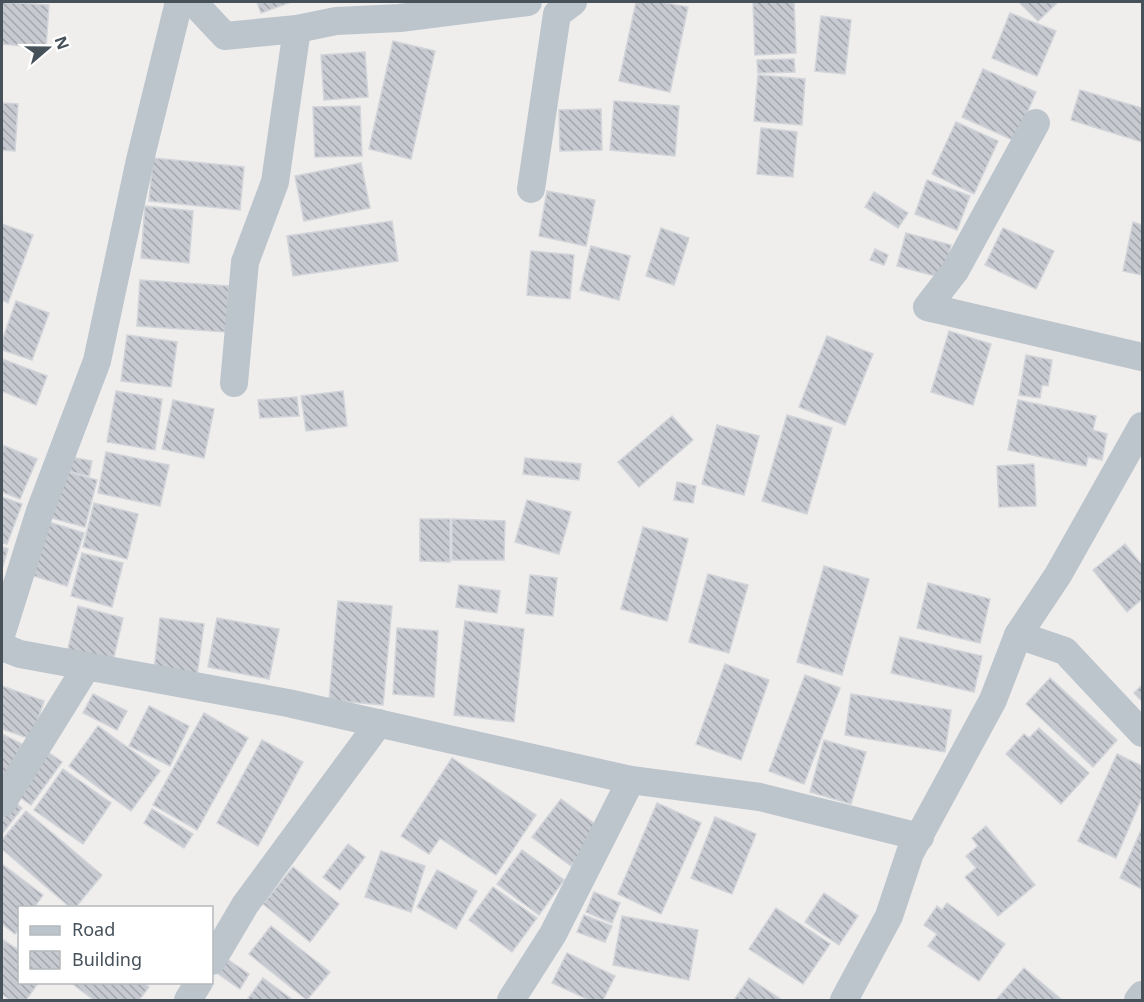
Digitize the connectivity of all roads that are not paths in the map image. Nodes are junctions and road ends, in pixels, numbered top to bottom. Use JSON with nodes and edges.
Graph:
{"nodes":[{"id":1,"x":180,"y":2,"type":"edge"},
{"id":2,"x":193,"y":2,"type":"edge"},
{"id":3,"x":528,"y":2,"type":"edge"},
{"id":4,"x":573,"y":2,"type":"edge"},
{"id":5,"x":339,"y":11,"type":"edge"},
{"id":6,"x":297,"y":29,"type":"junction"},
{"id":7,"x":1036,"y":123,"type":"dead end"},
{"id":8,"x":531,"y":189,"type":"dead end"},
{"id":9,"x":1143,"y":357,"type":"edge"},
{"id":10,"x":234,"y":382,"type":"dead end"},
{"id":11,"x":1143,"y":426,"type":"edge"},
{"id":12,"x":2,"y":632,"type":"edge"},
{"id":13,"x":1018,"y":635,"type":"junction"},
{"id":14,"x":2,"y":647,"type":"edge"},
{"id":15,"x":87,"y":666,"type":"junction"},
{"id":16,"x":379,"y":723,"type":"junction"},
{"id":17,"x":1143,"y":733,"type":"edge"},
{"id":18,"x":631,"y":780,"type":"junction"},
{"id":19,"x":2,"y":803,"type":"edge"},
{"id":20,"x":920,"y":837,"type":"junction"},
{"id":21,"x":213,"y":959,"type":"edge"},
{"id":22,"x":198,"y":984,"type":"edge"},
{"id":23,"x":1143,"y":994,"type":"edge"},
{"id":24,"x":188,"y":1000,"type":"edge"},
{"id":25,"x":511,"y":1000,"type":"edge"},
{"id":26,"x":844,"y":1000,"type":"edge"},
{"id":27,"x":1138,"y":1000,"type":"edge"}],
"edges":[{"from":1,"to":12,"type":"street"},
{"from":2,"to":6,"type":"street"},
{"from":3,"to":5,"type":"street"},
{"from":4,"to":8,"type":"street"},
{"from":5,"to":6,"type":"street"},
{"from":6,"to":10,"type":"street"},
{"from":7,"to":9,"type":"street"},
{"from":11,"to":13,"type":"street"},
{"from":13,"to":17,"type":"street"},
{"from":13,"to":20,"type":"street"},
{"from":14,"to":15,"type":"street"},
{"from":15,"to":16,"type":"street"},
{"from":15,"to":19,"type":"street"},
{"from":16,"to":18,"type":"street"},
{"from":16,"to":21,"type":"street"},
{"from":18,"to":20,"type":"street"},
{"from":18,"to":25,"type":"street"},
{"from":20,"to":26,"type":"street"},
{"from":22,"to":24,"type":"street"},
{"from":23,"to":27,"type":"street"}]}
